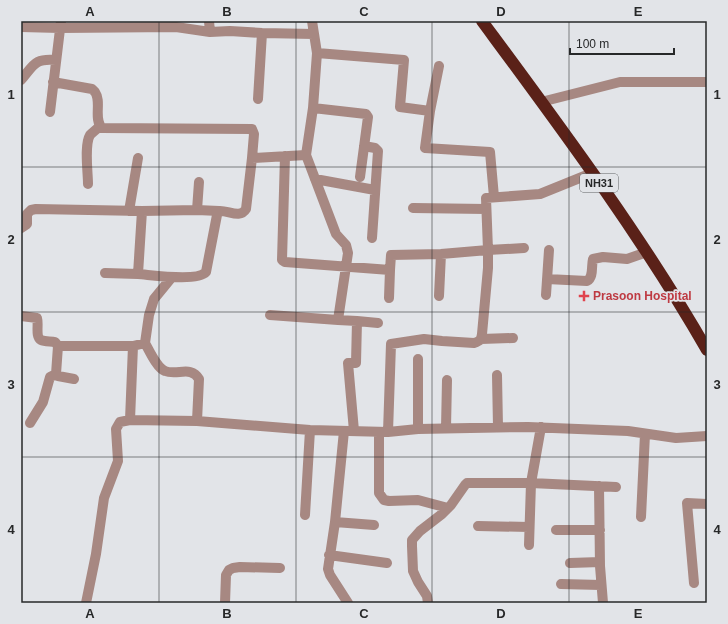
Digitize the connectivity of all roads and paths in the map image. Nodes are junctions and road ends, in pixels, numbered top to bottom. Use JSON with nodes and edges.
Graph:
{"nodes":[{"id":1,"x":209,"y":21,"type":"edge"},
{"id":2,"x":312,"y":21,"type":"edge"},
{"id":3,"x":482,"y":21,"type":"edge"},
{"id":4,"x":176,"y":24,"type":"edge"},
{"id":5,"x":60,"y":25,"type":"edge"},
{"id":6,"x":21,"y":26,"type":"edge"},
{"id":7,"x":230,"y":26,"type":"edge"},
{"id":8,"x":210,"y":32,"type":"junction"},
{"id":9,"x":262,"y":33,"type":"junction"},
{"id":10,"x":314,"y":34,"type":"junction"},
{"id":11,"x":317,"y":53,"type":"junction"},
{"id":12,"x":56,"y":60,"type":"junction"},
{"id":13,"x":439,"y":66,"type":"dead end"},
{"id":14,"x":21,"y":80,"type":"edge"},
{"id":15,"x":53,"y":82,"type":"junction"},
{"id":16,"x":707,"y":82,"type":"edge"},
{"id":17,"x":258,"y":99,"type":"dead end"},
{"id":18,"x":541,"y":102,"type":"junction"},
{"id":19,"x":313,"y":108,"type":"junction"},
{"id":20,"x":430,"y":111,"type":"junction"},
{"id":21,"x":50,"y":112,"type":"dead end"},
{"id":22,"x":100,"y":126,"type":"junction"},
{"id":23,"x":364,"y":146,"type":"junction"},
{"id":24,"x":306,"y":155,"type":"junction"},
{"id":25,"x":284,"y":156,"type":"junction"},
{"id":26,"x":138,"y":158,"type":"dead end"},
{"id":27,"x":252,"y":158,"type":"junction"},
{"id":28,"x":592,"y":173,"type":"junction"},
{"id":29,"x":360,"y":177,"type":"dead end"},
{"id":30,"x":315,"y":179,"type":"junction"},
{"id":31,"x":199,"y":182,"type":"dead end"},
{"id":32,"x":88,"y":184,"type":"dead end"},
{"id":33,"x":375,"y":190,"type":"junction"},
{"id":34,"x":494,"y":197,"type":"junction"},
{"id":35,"x":413,"y":208,"type":"dead end"},
{"id":36,"x":486,"y":209,"type":"junction"},
{"id":37,"x":197,"y":210,"type":"junction"},
{"id":38,"x":129,"y":211,"type":"junction"},
{"id":39,"x":142,"y":211,"type":"junction"},
{"id":40,"x":219,"y":211,"type":"junction"},
{"id":41,"x":21,"y":228,"type":"edge"},
{"id":42,"x":372,"y":238,"type":"dead end"},
{"id":43,"x":524,"y":248,"type":"dead end"},
{"id":44,"x":488,"y":250,"type":"junction"},
{"id":45,"x":549,"y":250,"type":"dead end"},
{"id":46,"x":647,"y":252,"type":"junction"},
{"id":47,"x":441,"y":254,"type":"junction"},
{"id":48,"x":345,"y":267,"type":"junction"},
{"id":49,"x":390,"y":270,"type":"junction"},
{"id":50,"x":105,"y":273,"type":"dead end"},
{"id":51,"x":138,"y":274,"type":"junction"},
{"id":52,"x":172,"y":277,"type":"junction"},
{"id":53,"x":547,"y":279,"type":"junction"},
{"id":54,"x":546,"y":295,"type":"dead end"},
{"id":55,"x":439,"y":296,"type":"dead end"},
{"id":56,"x":389,"y":298,"type":"dead end"},
{"id":57,"x":270,"y":315,"type":"dead end"},
{"id":58,"x":21,"y":316,"type":"edge"},
{"id":59,"x":338,"y":320,"type":"junction"},
{"id":60,"x":357,"y":321,"type":"junction"},
{"id":61,"x":378,"y":322,"type":"dead end"},
{"id":62,"x":513,"y":338,"type":"dead end"},
{"id":63,"x":481,"y":339,"type":"junction"},
{"id":64,"x":145,"y":343,"type":"junction"},
{"id":65,"x":58,"y":346,"type":"junction"},
{"id":66,"x":133,"y":346,"type":"junction"},
{"id":67,"x":707,"y":350,"type":"edge"},
{"id":68,"x":418,"y":359,"type":"dead end"},
{"id":69,"x":56,"y":374,"type":"junction"},
{"id":70,"x":497,"y":375,"type":"dead end"},
{"id":71,"x":74,"y":379,"type":"dead end"},
{"id":72,"x":447,"y":380,"type":"dead end"},
{"id":73,"x":130,"y":420,"type":"junction"},
{"id":74,"x":197,"y":421,"type":"junction"},
{"id":75,"x":30,"y":422,"type":"dead end"},
{"id":76,"x":498,"y":427,"type":"junction"},
{"id":77,"x":541,"y":427,"type":"junction"},
{"id":78,"x":446,"y":428,"type":"junction"},
{"id":79,"x":418,"y":429,"type":"junction"},
{"id":80,"x":310,"y":430,"type":"junction"},
{"id":81,"x":349,"y":431,"type":"junction"},
{"id":82,"x":384,"y":432,"type":"junction"},
{"id":83,"x":645,"y":434,"type":"junction"},
{"id":84,"x":707,"y":436,"type":"edge"},
{"id":85,"x":530,"y":483,"type":"junction"},
{"id":86,"x":599,"y":486,"type":"junction"},
{"id":87,"x":616,"y":487,"type":"dead end"},
{"id":88,"x":707,"y":504,"type":"edge"},
{"id":89,"x":448,"y":508,"type":"junction"},
{"id":90,"x":305,"y":515,"type":"dead end"},
{"id":91,"x":641,"y":517,"type":"dead end"},
{"id":92,"x":335,"y":522,"type":"junction"},
{"id":93,"x":374,"y":525,"type":"dead end"},
{"id":94,"x":478,"y":526,"type":"dead end"},
{"id":95,"x":529,"y":527,"type":"junction"},
{"id":96,"x":556,"y":530,"type":"dead end"},
{"id":97,"x":600,"y":530,"type":"junction"},
{"id":98,"x":529,"y":545,"type":"dead end"},
{"id":99,"x":329,"y":555,"type":"junction"},
{"id":100,"x":600,"y":562,"type":"junction"},
{"id":101,"x":387,"y":563,"type":"dead end"},
{"id":102,"x":570,"y":563,"type":"dead end"},
{"id":103,"x":280,"y":568,"type":"dead end"},
{"id":104,"x":694,"y":583,"type":"dead end"},
{"id":105,"x":561,"y":584,"type":"dead end"},
{"id":106,"x":601,"y":585,"type":"junction"},
{"id":107,"x":86,"y":603,"type":"edge"},
{"id":108,"x":226,"y":603,"type":"edge"},
{"id":109,"x":348,"y":603,"type":"edge"},
{"id":110,"x":428,"y":603,"type":"edge"},
{"id":111,"x":603,"y":603,"type":"edge"}],
"edges":[{"from":1,"to":8,"type":"street"},
{"from":2,"to":10,"type":"street"},
{"from":3,"to":18,"type":"highway","number":"NH31"},
{"from":4,"to":5,"type":"street"},
{"from":4,"to":8,"type":"street"},
{"from":5,"to":6,"type":"street"},
{"from":5,"to":12,"type":"street"},
{"from":7,"to":8,"type":"street"},
{"from":7,"to":9,"type":"street"},
{"from":9,"to":10,"type":"street"},
{"from":9,"to":17,"type":"street"},
{"from":10,"to":11,"type":"street"},
{"from":11,"to":19,"type":"street"},
{"from":11,"to":20,"type":"street"},
{"from":12,"to":14,"type":"street"},
{"from":12,"to":15,"type":"street"},
{"from":13,"to":20,"type":"street"},
{"from":15,"to":21,"type":"street"},
{"from":15,"to":22,"type":"street"},
{"from":16,"to":18,"type":"street"},
{"from":18,"to":28,"type":"highway","number":"NH31"},
{"from":19,"to":23,"type":"street"},
{"from":19,"to":24,"type":"street"},
{"from":20,"to":34,"type":"street"},
{"from":22,"to":27,"type":"street"},
{"from":22,"to":32,"type":"street"},
{"from":23,"to":29,"type":"street"},
{"from":23,"to":33,"type":"street"},
{"from":24,"to":25,"type":"street"},
{"from":24,"to":30,"type":"street"},
{"from":25,"to":27,"type":"street"},
{"from":25,"to":48,"type":"street"},
{"from":26,"to":38,"type":"street"},
{"from":27,"to":40,"type":"street"},
{"from":28,"to":34,"type":"street"},
{"from":28,"to":46,"type":"highway","number":"NH31"},
{"from":30,"to":33,"type":"street"},
{"from":30,"to":48,"type":"street"},
{"from":31,"to":37,"type":"street"},
{"from":33,"to":42,"type":"street"},
{"from":34,"to":36,"type":"street"},
{"from":35,"to":36,"type":"street"},
{"from":36,"to":44,"type":"street"},
{"from":37,"to":39,"type":"street"},
{"from":37,"to":40,"type":"street"},
{"from":38,"to":39,"type":"street"},
{"from":38,"to":41,"type":"street"},
{"from":39,"to":51,"type":"street"},
{"from":40,"to":52,"type":"street"},
{"from":43,"to":44,"type":"street"},
{"from":44,"to":47,"type":"street"},
{"from":44,"to":63,"type":"street"},
{"from":45,"to":53,"type":"street"},
{"from":46,"to":53,"type":"street"},
{"from":46,"to":67,"type":"highway","number":"NH31"},
{"from":47,"to":49,"type":"street"},
{"from":47,"to":55,"type":"street"},
{"from":48,"to":49,"type":"street"},
{"from":48,"to":59,"type":"street"},
{"from":49,"to":56,"type":"street"},
{"from":50,"to":51,"type":"street"},
{"from":51,"to":52,"type":"street"},
{"from":52,"to":64,"type":"street"},
{"from":53,"to":54,"type":"street"},
{"from":57,"to":59,"type":"street"},
{"from":58,"to":65,"type":"street"},
{"from":59,"to":60,"type":"street"},
{"from":60,"to":61,"type":"street"},
{"from":60,"to":81,"type":"street"},
{"from":62,"to":63,"type":"street"},
{"from":63,"to":82,"type":"street"},
{"from":64,"to":66,"type":"street"},
{"from":64,"to":74,"type":"street"},
{"from":65,"to":66,"type":"street"},
{"from":65,"to":69,"type":"street"},
{"from":66,"to":73,"type":"street"},
{"from":68,"to":79,"type":"street"},
{"from":69,"to":71,"type":"street"},
{"from":69,"to":75,"type":"street"},
{"from":70,"to":76,"type":"street"},
{"from":72,"to":78,"type":"street"},
{"from":73,"to":74,"type":"street"},
{"from":73,"to":107,"type":"street"},
{"from":74,"to":80,"type":"street"},
{"from":76,"to":77,"type":"street"},
{"from":76,"to":78,"type":"street"},
{"from":77,"to":83,"type":"street"},
{"from":77,"to":85,"type":"street"},
{"from":78,"to":79,"type":"street"},
{"from":79,"to":82,"type":"street"},
{"from":80,"to":81,"type":"street"},
{"from":80,"to":90,"type":"street"},
{"from":81,"to":82,"type":"street"},
{"from":81,"to":92,"type":"street"},
{"from":82,"to":89,"type":"street"},
{"from":83,"to":84,"type":"street"},
{"from":83,"to":91,"type":"street"},
{"from":85,"to":86,"type":"street"},
{"from":85,"to":89,"type":"street"},
{"from":85,"to":95,"type":"street"},
{"from":86,"to":87,"type":"street"},
{"from":86,"to":97,"type":"street"},
{"from":88,"to":104,"type":"street"},
{"from":89,"to":110,"type":"street"},
{"from":92,"to":93,"type":"street"},
{"from":92,"to":99,"type":"street"},
{"from":94,"to":95,"type":"street"},
{"from":95,"to":98,"type":"street"},
{"from":96,"to":97,"type":"street"},
{"from":97,"to":100,"type":"street"},
{"from":99,"to":101,"type":"street"},
{"from":99,"to":109,"type":"street"},
{"from":100,"to":102,"type":"street"},
{"from":100,"to":106,"type":"street"},
{"from":103,"to":108,"type":"street"},
{"from":105,"to":106,"type":"street"},
{"from":106,"to":111,"type":"street"}]}
